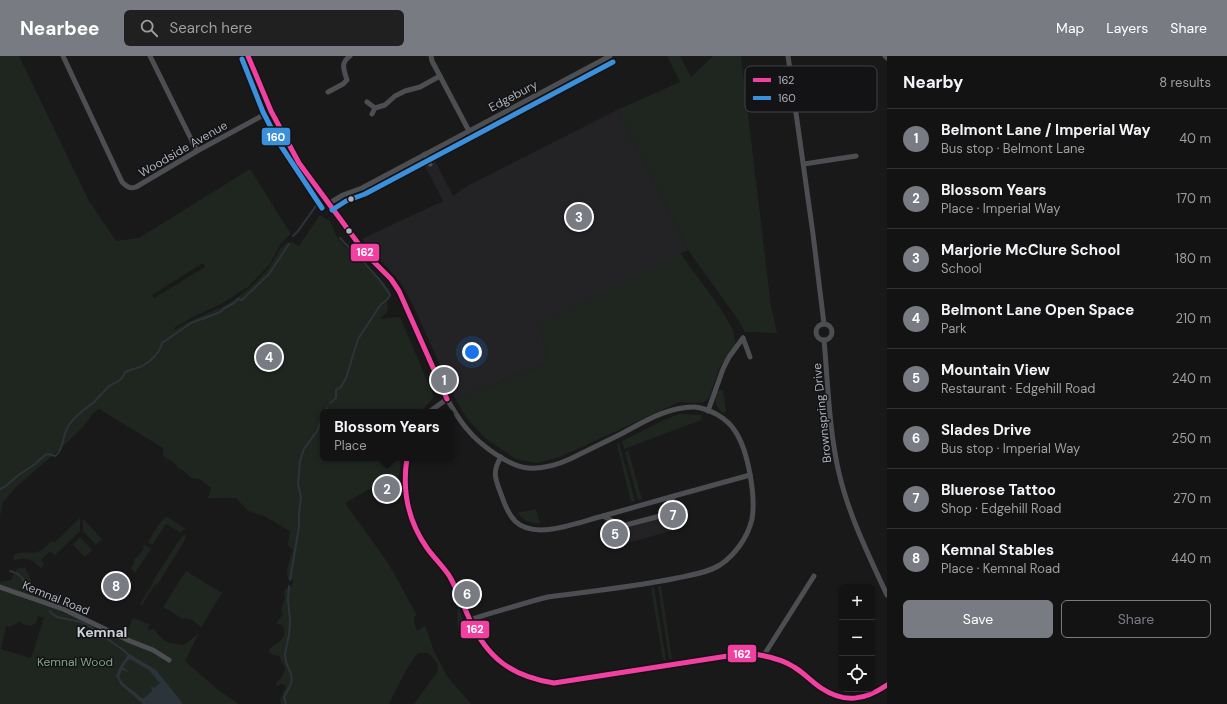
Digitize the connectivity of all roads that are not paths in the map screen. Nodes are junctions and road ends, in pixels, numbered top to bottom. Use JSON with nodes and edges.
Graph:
{"nodes":[{"id":1,"x":63,"y":56,"type":"edge"},
{"id":2,"x":150,"y":56,"type":"edge"},
{"id":3,"x":248,"y":56,"type":"edge"},
{"id":4,"x":350,"y":56,"type":"edge"},
{"id":5,"x":431,"y":56,"type":"edge"},
{"id":6,"x":610,"y":56,"type":"edge"},
{"id":7,"x":788,"y":56,"type":"edge"},
{"id":8,"x":789,"y":66,"type":"edge"},
{"id":9,"x":440,"y":76,"type":"junction"},
{"id":10,"x":328,"y":92,"type":"dead end"},
{"id":11,"x":367,"y":102,"type":"dead end"},
{"id":12,"x":375,"y":108,"type":"junction"},
{"id":13,"x":270,"y":110,"type":"junction"},
{"id":14,"x":796,"y":112,"type":"edge"},
{"id":15,"x":372,"y":114,"type":"dead end"},
{"id":16,"x":469,"y":131,"type":"junction"},
{"id":17,"x":197,"y":151,"type":"junction"},
{"id":18,"x":425,"y":154,"type":"junction"},
{"id":19,"x":856,"y":156,"type":"dead end"},
{"id":20,"x":430,"y":164,"type":"dead end"},
{"id":21,"x":804,"y":164,"type":"junction"},
{"id":22,"x":328,"y":204,"type":"junction"},
{"id":23,"x":824,"y":324,"type":"junction"},
{"id":24,"x":824,"y":340,"type":"junction"},
{"id":25,"x":750,"y":357,"type":"dead end"},
{"id":26,"x":447,"y":399,"type":"junction"},
{"id":27,"x":433,"y":409,"type":"edge"},
{"id":28,"x":453,"y":409,"type":"edge"},
{"id":29,"x":454,"y":411,"type":"edge"},
{"id":30,"x":708,"y":411,"type":"junction"},
{"id":31,"x":501,"y":457,"type":"junction"},
{"id":32,"x":407,"y":461,"type":"edge"},
{"id":33,"x":750,"y":476,"type":"junction"},
{"id":34,"x":674,"y":496,"type":"junction"},
{"id":35,"x":603,"y":516,"type":"junction"},
{"id":36,"x":814,"y":576,"type":"dead end"},
{"id":37,"x":0,"y":586,"type":"edge"},
{"id":38,"x":887,"y":596,"type":"edge"},
{"id":39,"x":470,"y":620,"type":"junction"},
{"id":40,"x":764,"y":655,"type":"junction"},
{"id":41,"x":169,"y":660,"type":"dead end"},
{"id":42,"x":887,"y":685,"type":"edge"}],
"edges":[{"from":1,"to":17,"type":"street","name":"Woodside Avenue"},
{"from":2,"to":17,"type":"street"},
{"from":3,"to":13,"type":"street"},
{"from":4,"to":10,"type":"street"},
{"from":5,"to":9,"type":"street"},
{"from":6,"to":16,"type":"street","name":"Edgebury"},
{"from":7,"to":8,"type":"street","name":"Brownspring Drive"},
{"from":9,"to":12,"type":"street"},
{"from":9,"to":16,"type":"street"},
{"from":11,"to":12,"type":"street"},
{"from":12,"to":15,"type":"street"},
{"from":13,"to":17,"type":"street","name":"Woodside Avenue"},
{"from":13,"to":22,"type":"street"},
{"from":14,"to":21,"type":"street","name":"Brownspring Drive"},
{"from":16,"to":18,"type":"street","name":"Edgebury"},
{"from":18,"to":20,"type":"street"},
{"from":18,"to":22,"type":"street","name":"Edgebury"},
{"from":19,"to":21,"type":"street"},
{"from":21,"to":23,"type":"street","name":"Brownspring Drive"},
{"from":22,"to":26,"type":"street"},
{"from":23,"to":24,"type":"street","name":"Brownspring Drive"},
{"from":23,"to":24,"type":"street","name":"Brownspring Drive"},
{"from":24,"to":38,"type":"street","name":"Brownspring Drive"},
{"from":25,"to":30,"type":"street"},
{"from":26,"to":27,"type":"street"},
{"from":26,"to":28,"type":"street"},
{"from":29,"to":31,"type":"street"},
{"from":30,"to":31,"type":"street"},
{"from":30,"to":33,"type":"street"},
{"from":31,"to":35,"type":"street"},
{"from":32,"to":39,"type":"street"},
{"from":33,"to":34,"type":"street"},
{"from":33,"to":39,"type":"street"},
{"from":34,"to":35,"type":"street"},
{"from":34,"to":35,"type":"street"},
{"from":36,"to":40,"type":"street"},
{"from":37,"to":41,"type":"street","name":"Kemnal Road"},
{"from":39,"to":40,"type":"street"},
{"from":40,"to":42,"type":"street"}]}
